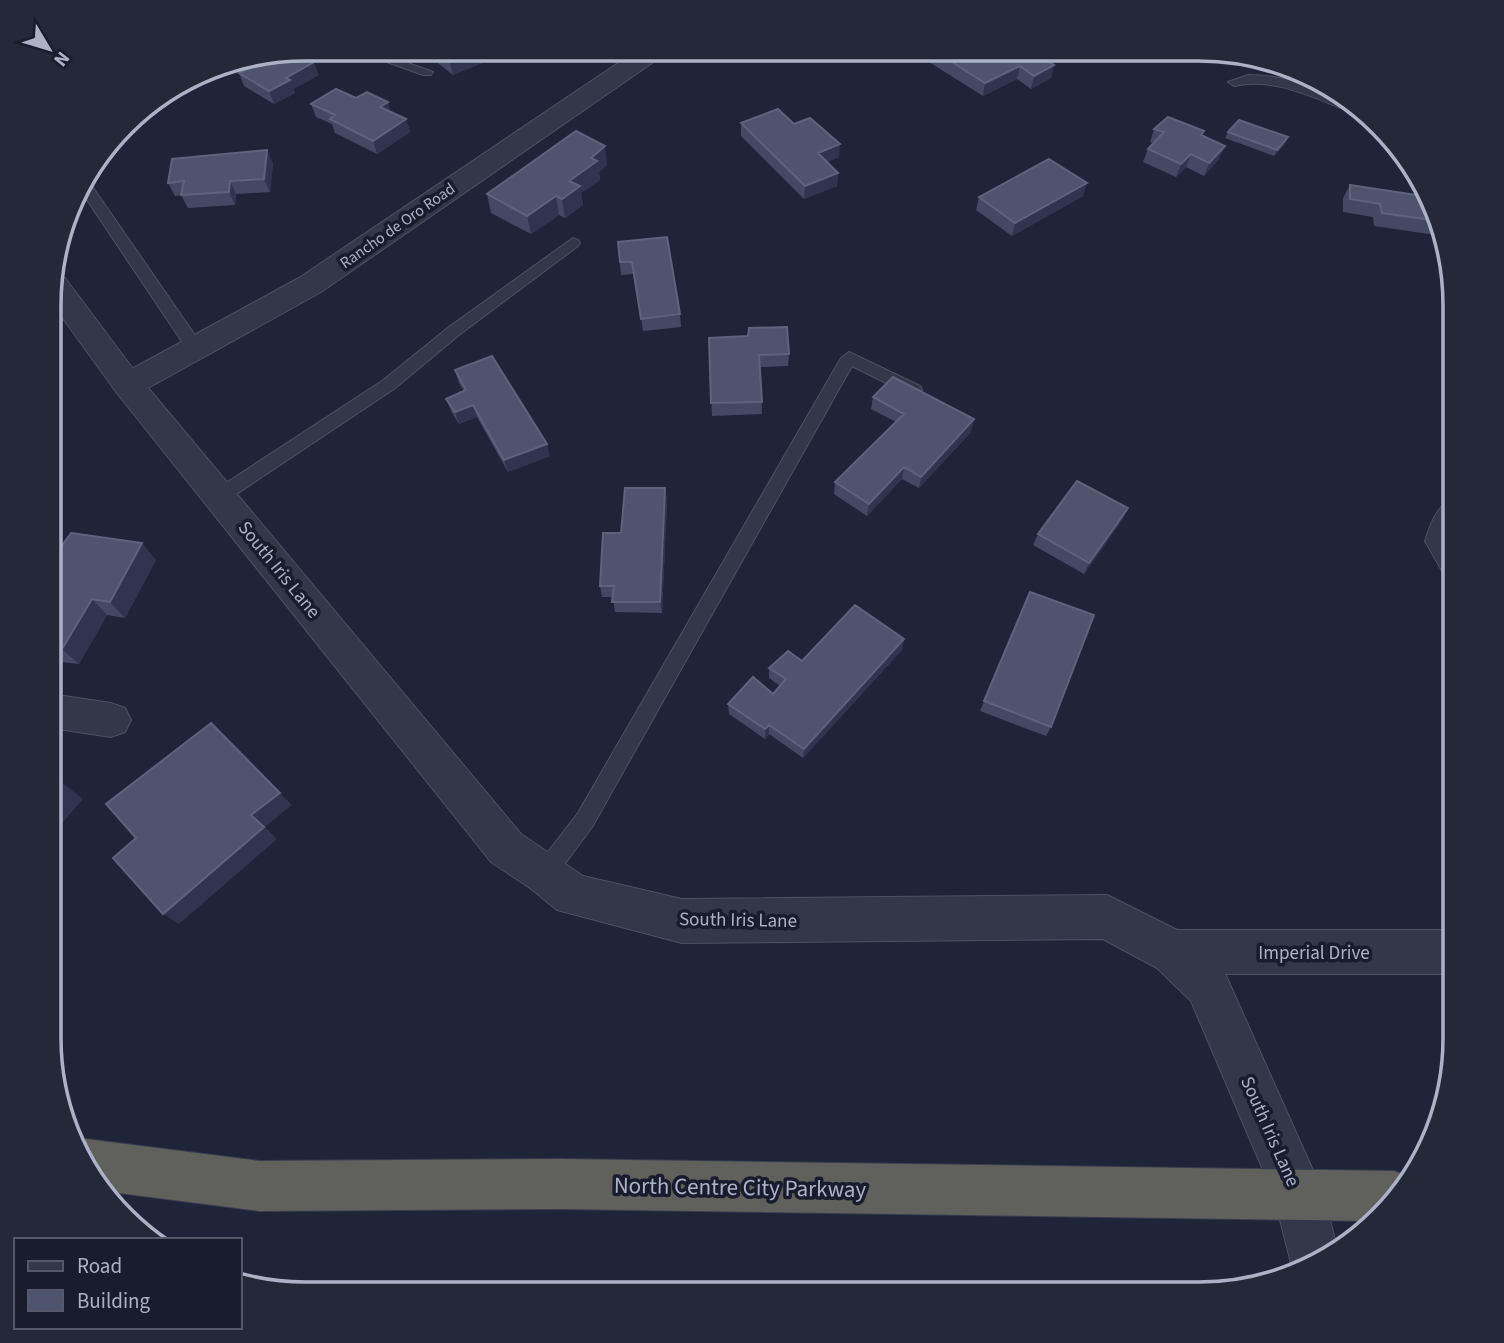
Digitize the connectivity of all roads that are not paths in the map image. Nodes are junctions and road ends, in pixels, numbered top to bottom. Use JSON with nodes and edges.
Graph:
{"nodes":[{"id":1,"x":394,"y":61,"type":"edge"},
{"id":2,"x":638,"y":61,"type":"edge"},
{"id":3,"x":427,"y":72,"type":"dead end"},
{"id":4,"x":1234,"y":82,"type":"dead end"},
{"id":5,"x":1332,"y":101,"type":"edge"},
{"id":6,"x":89,"y":192,"type":"edge"},
{"id":7,"x":573,"y":243,"type":"dead end"},
{"id":8,"x":61,"y":301,"type":"edge"},
{"id":9,"x":195,"y":348,"type":"junction"},
{"id":10,"x":128,"y":385,"type":"junction"},
{"id":11,"x":932,"y":399,"type":"edge"},
{"id":12,"x":220,"y":496,"type":"junction"},
{"id":13,"x":1442,"y":519,"type":"edge"},
{"id":14,"x":1442,"y":556,"type":"edge"},
{"id":15,"x":62,"y":713,"type":"edge"},
{"id":16,"x":111,"y":720,"type":"dead end"},
{"id":17,"x":545,"y":873,"type":"junction"},
{"id":18,"x":1174,"y":952,"type":"junction"},
{"id":19,"x":1443,"y":952,"type":"edge"},
{"id":20,"x":97,"y":1165,"type":"edge"},
{"id":21,"x":1299,"y":1195,"type":"junction"},
{"id":22,"x":1383,"y":1196,"type":"edge"},
{"id":23,"x":1313,"y":1254,"type":"edge"}],
"edges":[{"from":1,"to":3,"type":"lane"},
{"from":2,"to":9,"type":"street","name":"Rancho de Oro Road"},
{"from":4,"to":5,"type":"lane"},
{"from":6,"to":9,"type":"lane"},
{"from":7,"to":12,"type":"lane"},
{"from":8,"to":10,"type":"street","name":"South Iris Lane"},
{"from":9,"to":10,"type":"street","name":"Rancho de Oro Road"},
{"from":10,"to":12,"type":"street","name":"South Iris Lane"},
{"from":11,"to":17,"type":"lane"},
{"from":12,"to":17,"type":"street","name":"South Iris Lane"},
{"from":13,"to":14,"type":"lane"},
{"from":15,"to":16,"type":"street"},
{"from":17,"to":18,"type":"street","name":"South Iris Lane"},
{"from":18,"to":19,"type":"street","name":"Imperial Drive"},
{"from":18,"to":21,"type":"street","name":"South Iris Lane"},
{"from":20,"to":21,"type":"highway","name":"North Centre City Parkway"},
{"from":21,"to":22,"type":"highway","name":"North Centre City Parkway"},
{"from":21,"to":23,"type":"street","name":"South Iris Lane"}]}
